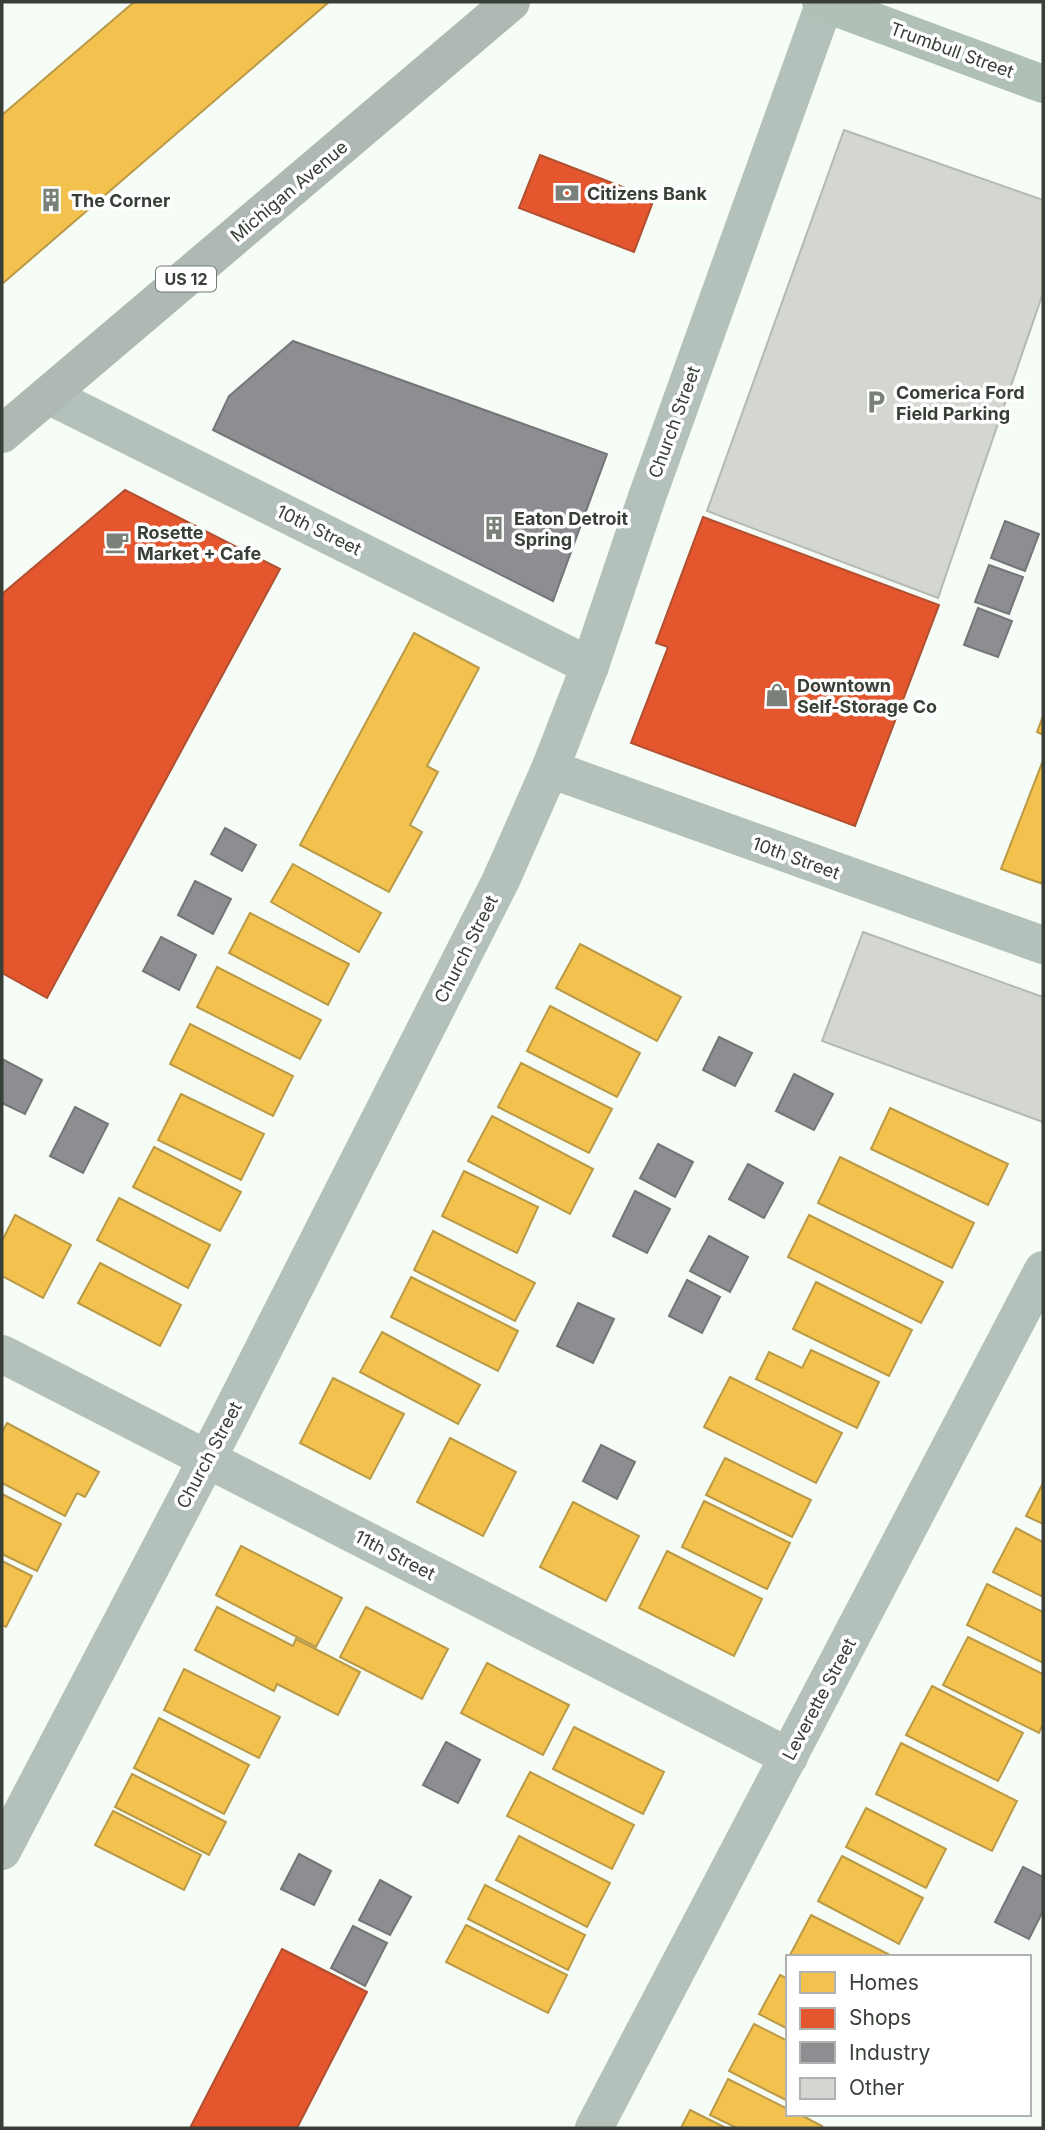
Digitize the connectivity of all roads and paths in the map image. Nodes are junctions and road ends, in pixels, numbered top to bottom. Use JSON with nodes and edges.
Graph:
{"nodes":[{"id":1,"x":511,"y":2,"type":"edge"},
{"id":2,"x":824,"y":2,"type":"edge"},
{"id":3,"x":1043,"y":84,"type":"edge"},
{"id":4,"x":48,"y":395,"type":"junction"},
{"id":5,"x":2,"y":435,"type":"edge"},
{"id":6,"x":590,"y":666,"type":"junction"},
{"id":7,"x":550,"y":769,"type":"junction"},
{"id":8,"x":1043,"y":946,"type":"edge"},
{"id":9,"x":1043,"y":1270,"type":"edge"},
{"id":10,"x":2,"y":1354,"type":"edge"},
{"id":11,"x":207,"y":1459,"type":"junction"},
{"id":12,"x":789,"y":1756,"type":"junction"},
{"id":13,"x":2,"y":1851,"type":"edge"},
{"id":14,"x":594,"y":2128,"type":"edge"}],
"edges":[{"from":1,"to":4,"type":"main road","name":"Michigan Avenue","number":"US 12"},
{"from":2,"to":3,"type":"street","name":"Trumbull Street"},
{"from":2,"to":6,"type":"street","name":"Church Street"},
{"from":4,"to":5,"type":"main road","name":"Michigan Avenue","number":"US 12"},
{"from":4,"to":6,"type":"street","name":"10th Street"},
{"from":6,"to":7,"type":"street","name":"Church Street"},
{"from":7,"to":8,"type":"street","name":"10th Street"},
{"from":7,"to":11,"type":"street","name":"Church Street"},
{"from":9,"to":12,"type":"street","name":"Leverette Street"},
{"from":10,"to":11,"type":"street","name":"11th Street"},
{"from":11,"to":12,"type":"street","name":"11th Street"},
{"from":11,"to":13,"type":"street","name":"Church Street"},
{"from":12,"to":14,"type":"street","name":"Leverette Street"}]}
